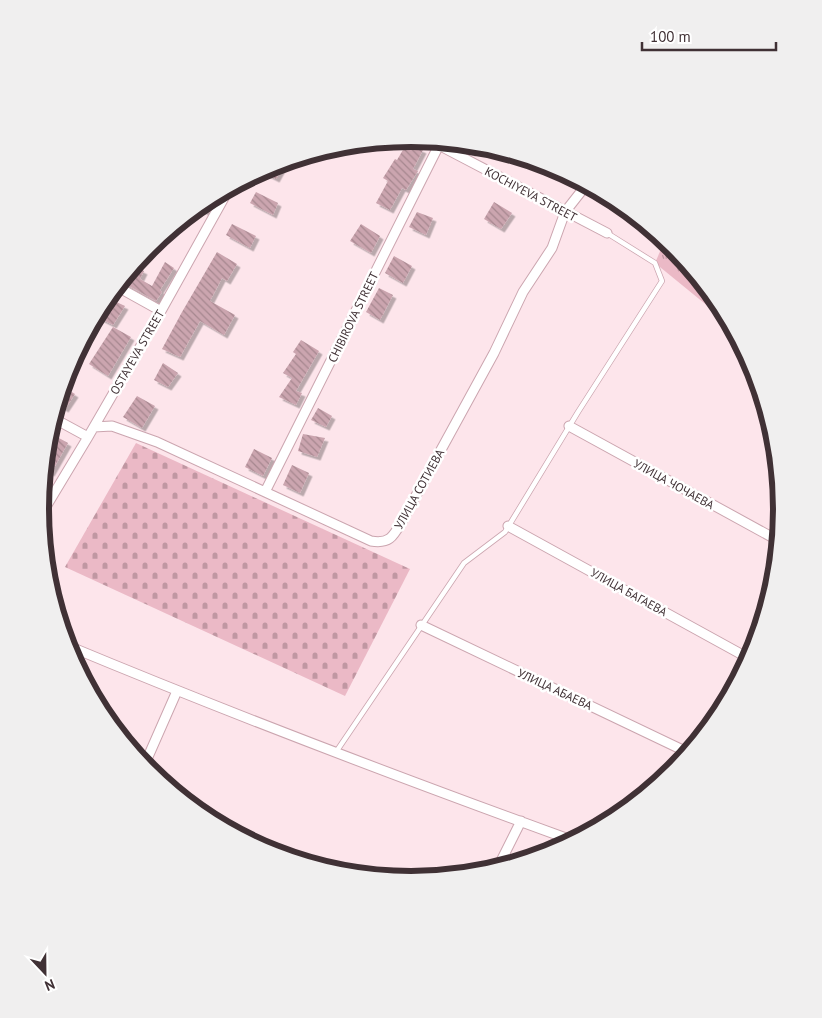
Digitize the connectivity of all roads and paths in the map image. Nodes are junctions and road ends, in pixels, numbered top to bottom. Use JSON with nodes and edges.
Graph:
{"nodes":[{"id":1,"x":437,"y":148,"type":"edge"},
{"id":2,"x":452,"y":149,"type":"edge"},
{"id":3,"x":582,"y":190,"type":"edge"},
{"id":4,"x":221,"y":201,"type":"edge"},
{"id":5,"x":565,"y":212,"type":"junction"},
{"id":6,"x":606,"y":233,"type":"joint"},
{"id":7,"x":123,"y":290,"type":"edge"},
{"id":8,"x":161,"y":311,"type":"junction"},
{"id":9,"x":60,"y":422,"type":"edge"},
{"id":10,"x":569,"y":426,"type":"junction"},
{"id":11,"x":94,"y":427,"type":"junction"},
{"id":12,"x":88,"y":437,"type":"junction"},
{"id":13,"x":265,"y":492,"type":"junction"},
{"id":14,"x":49,"y":500,"type":"edge"},
{"id":15,"x":508,"y":526,"type":"junction"},
{"id":16,"x":772,"y":537,"type":"edge"},
{"id":17,"x":421,"y":625,"type":"junction"},
{"id":18,"x":77,"y":649,"type":"edge"},
{"id":19,"x":743,"y":655,"type":"edge"},
{"id":20,"x":177,"y":691,"type":"junction"},
{"id":21,"x":682,"y":749,"type":"edge"},
{"id":22,"x":335,"y":753,"type":"junction"},
{"id":23,"x":148,"y":757,"type":"edge"},
{"id":24,"x":521,"y":821,"type":"junction"},
{"id":25,"x":564,"y":837,"type":"edge"},
{"id":26,"x":501,"y":860,"type":"edge"}],
"edges":[{"from":1,"to":13,"type":"street","name":"CHIBIROVA STREET"},
{"from":2,"to":5,"type":"street","name":"KOCHIYEVA STREET"},
{"from":3,"to":5,"type":"street","name":"УЛИЦА СОТИЕВА"},
{"from":4,"to":8,"type":"street","name":"OSTAYEVA STREET"},
{"from":5,"to":6,"type":"street","name":"KOCHIYEVA STREET"},
{"from":5,"to":13,"type":"street","name":"УЛИЦА СОТИЕВА"},
{"from":6,"to":10,"type":"lane"},
{"from":7,"to":8,"type":"street"},
{"from":8,"to":11,"type":"street","name":"OSTAYEVA STREET"},
{"from":9,"to":12,"type":"street"},
{"from":10,"to":15,"type":"lane"},
{"from":10,"to":16,"type":"street","name":"УЛИЦА ЧОЧАЕВА"},
{"from":11,"to":12,"type":"street","name":"OSTAYEVA STREET"},
{"from":11,"to":13,"type":"street","name":"УЛИЦА СОТИЕВА"},
{"from":12,"to":14,"type":"street","name":"OSTAYEVA STREET"},
{"from":15,"to":17,"type":"lane"},
{"from":15,"to":19,"type":"street","name":"УЛИЦА БАГАЕВА"},
{"from":17,"to":21,"type":"street","name":"УЛИЦА АБАЕВА"},
{"from":17,"to":22,"type":"lane"},
{"from":18,"to":20,"type":"street"},
{"from":20,"to":22,"type":"street"},
{"from":20,"to":23,"type":"street"},
{"from":22,"to":24,"type":"street"},
{"from":24,"to":25,"type":"street"},
{"from":24,"to":26,"type":"street"}]}
